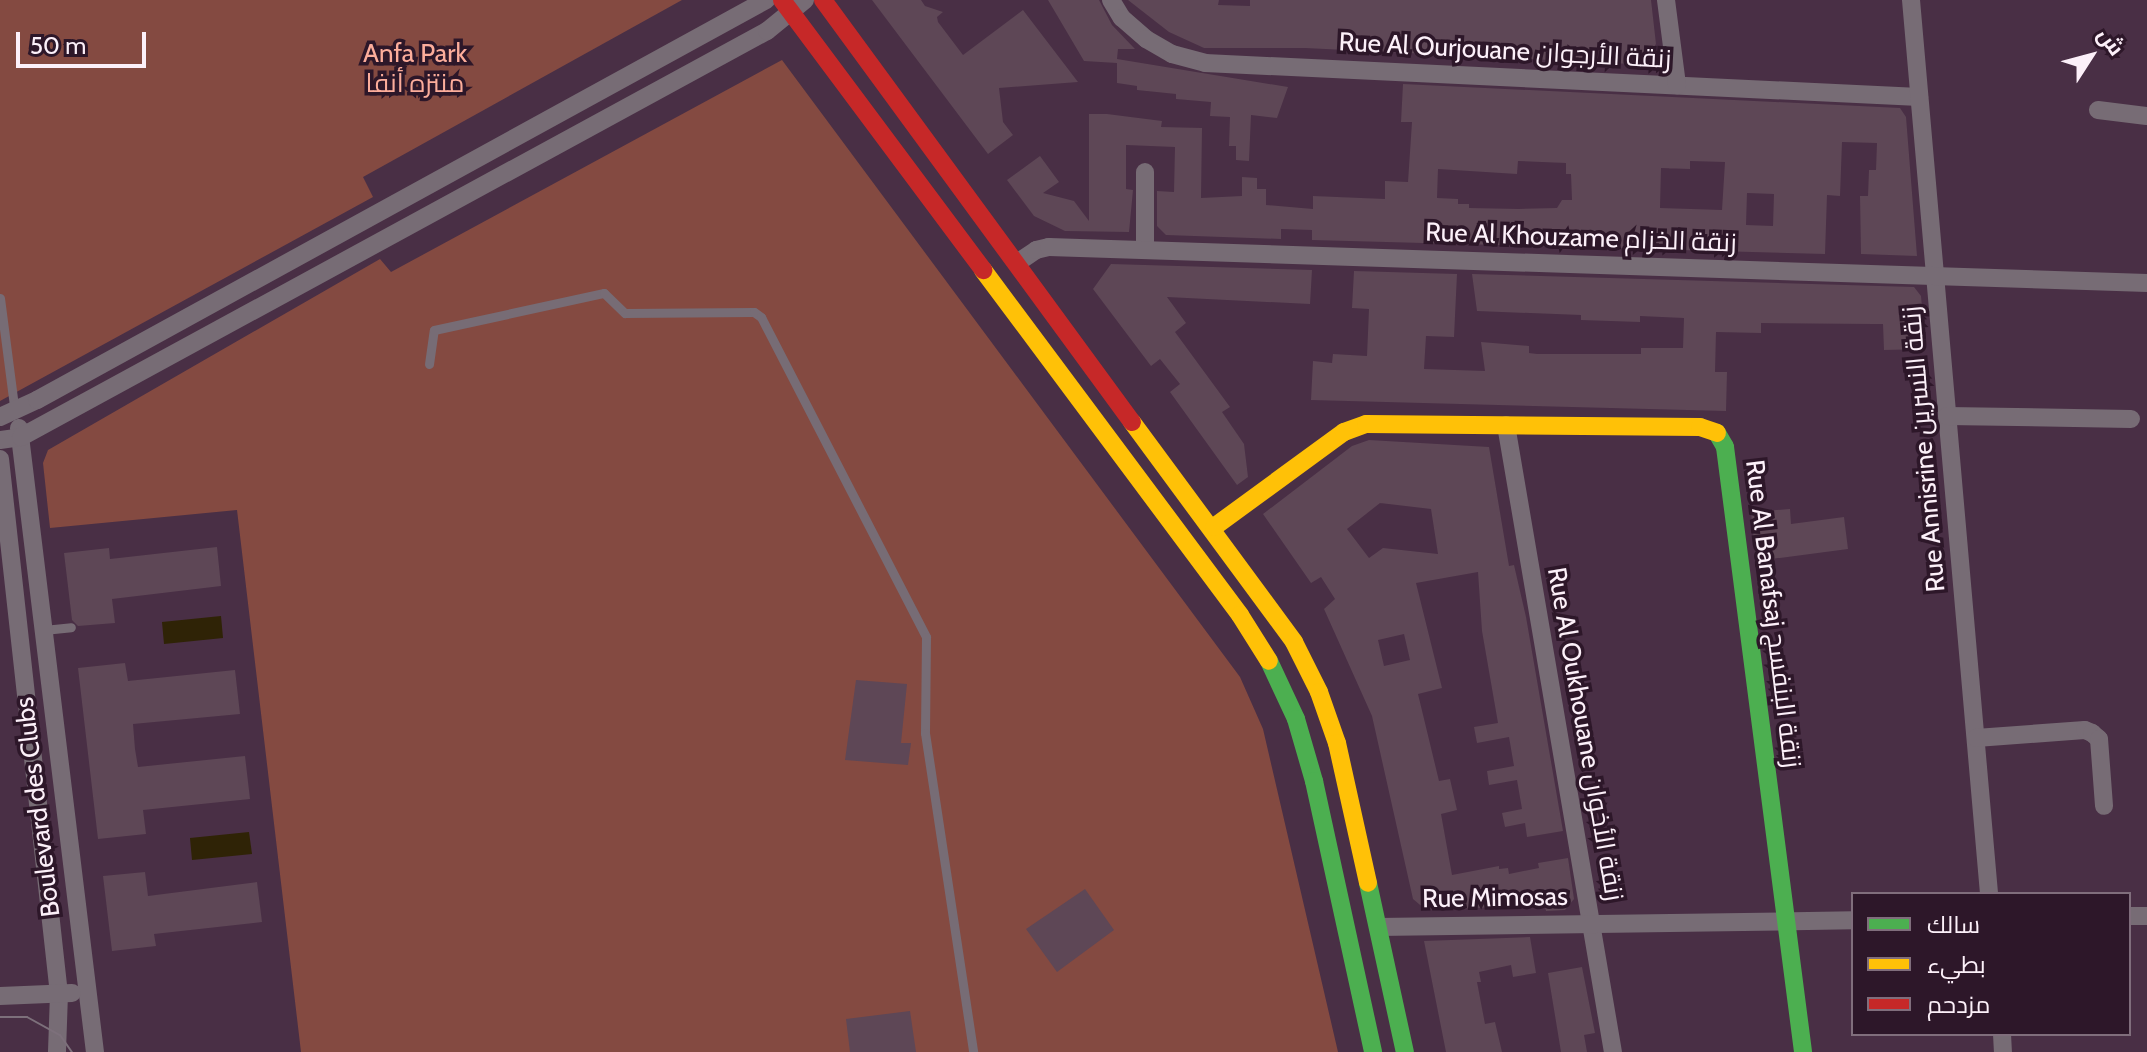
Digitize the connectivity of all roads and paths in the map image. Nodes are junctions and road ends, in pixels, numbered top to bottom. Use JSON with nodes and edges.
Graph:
{"nodes":[{"id":1,"x":766,"y":0,"type":"edge"},
{"id":2,"x":823,"y":0,"type":"edge"},
{"id":3,"x":1111,"y":0,"type":"edge"},
{"id":4,"x":1666,"y":0,"type":"edge"},
{"id":5,"x":1911,"y":0,"type":"edge"},
{"id":6,"x":793,"y":4,"type":"edge"},
{"id":7,"x":1677,"y":85,"type":"junction"},
{"id":8,"x":1919,"y":97,"type":"junction"},
{"id":9,"x":2098,"y":110,"type":"dead end"},
{"id":10,"x":2147,"y":116,"type":"edge"},
{"id":11,"x":1145,"y":172,"type":"dead end"},
{"id":12,"x":1145,"y":250,"type":"junction"},
{"id":13,"x":1017,"y":263,"type":"junction"},
{"id":14,"x":1935,"y":275,"type":"junction"},
{"id":15,"x":2147,"y":283,"type":"edge"},
{"id":16,"x":0,"y":298,"type":"edge"},
{"id":17,"x":4,"y":364,"type":"edge"},
{"id":18,"x":429,"y":364,"type":"dead end"},
{"id":19,"x":7,"y":415,"type":"edge"},
{"id":20,"x":1947,"y":416,"type":"junction"},
{"id":21,"x":2131,"y":419,"type":"dead end"},
{"id":22,"x":1506,"y":425,"type":"junction"},
{"id":23,"x":21,"y":437,"type":"junction"},
{"id":24,"x":0,"y":440,"type":"edge"},
{"id":25,"x":0,"y":459,"type":"edge"},
{"id":26,"x":1214,"y":527,"type":"junction"},
{"id":27,"x":71,"y":627,"type":"dead end"},
{"id":28,"x":44,"y":630,"type":"junction"},
{"id":29,"x":1976,"y":738,"type":"junction"},
{"id":30,"x":2104,"y":806,"type":"dead end"},
{"id":31,"x":1989,"y":892,"type":"edge"},
{"id":32,"x":1786,"y":920,"type":"junction"},
{"id":33,"x":1851,"y":920,"type":"edge"},
{"id":34,"x":1590,"y":921,"type":"junction"},
{"id":35,"x":1378,"y":927,"type":"junction"},
{"id":36,"x":86,"y":992,"type":"junction"},
{"id":37,"x":59,"y":994,"type":"junction"},
{"id":38,"x":0,"y":996,"type":"edge"},
{"id":39,"x":57,"y":1052,"type":"edge"},
{"id":40,"x":95,"y":1052,"type":"edge"},
{"id":41,"x":973,"y":1052,"type":"edge"},
{"id":42,"x":1373,"y":1052,"type":"edge"},
{"id":43,"x":1405,"y":1052,"type":"edge"},
{"id":44,"x":1613,"y":1052,"type":"edge"},
{"id":45,"x":1803,"y":1052,"type":"edge"}],
"edges":[{"from":1,"to":19,"type":"street"},
{"from":2,"to":13,"type":"main road"},
{"from":3,"to":7,"type":"street","name":"Rue Al Ourjouane زنقة الأرجوان"},
{"from":4,"to":7,"type":"street"},
{"from":5,"to":8,"type":"street","name":"Rue Annisrine زنقة النسرين"},
{"from":6,"to":23,"type":"street"},
{"from":6,"to":42,"type":"main road"},
{"from":7,"to":8,"type":"street","name":"Rue Al Ourjouane زنقة الأرجوان"},
{"from":8,"to":14,"type":"street","name":"Rue Annisrine زنقة النسرين"},
{"from":9,"to":10,"type":"street"},
{"from":11,"to":12,"type":"street"},
{"from":12,"to":13,"type":"street","name":"Rue Al Khouzame زنقة الخزام"},
{"from":12,"to":14,"type":"street","name":"Rue Al Khouzame زنقة الخزام"},
{"from":13,"to":26,"type":"main road"},
{"from":14,"to":15,"type":"street","name":"Rue Al Khouzame زنقة الخزام"},
{"from":14,"to":20,"type":"street","name":"Rue Annisrine زنقة النسرين"},
{"from":16,"to":17,"type":"lane"},
{"from":17,"to":19,"type":"lane"},
{"from":18,"to":41,"type":"lane"},
{"from":19,"to":23,"type":"street","name":"Boulevard des Clubs"},
{"from":20,"to":21,"type":"street"},
{"from":20,"to":29,"type":"street","name":"Rue Annisrine زنقة النسرين"},
{"from":22,"to":26,"type":"main road","name":"Rue Al Banafsaj زنقة البنفسج"},
{"from":22,"to":32,"type":"main road","name":"Rue Al Banafsaj زنقة البنفسج"},
{"from":22,"to":34,"type":"street","name":"Rue Al Oukhouane زنقة الأخوان"},
{"from":23,"to":24,"type":"street"},
{"from":23,"to":28,"type":"street","name":"Boulevard des Clubs"},
{"from":25,"to":37,"type":"street","name":"Boulevard des Clubs"},
{"from":26,"to":35,"type":"main road"},
{"from":27,"to":28,"type":"lane"},
{"from":28,"to":36,"type":"street","name":"Boulevard des Clubs"},
{"from":29,"to":30,"type":"street"},
{"from":29,"to":31,"type":"street","name":"Rue Annisrine زنقة النسرين"},
{"from":32,"to":33,"type":"street","name":"Rue Mimosas"},
{"from":32,"to":34,"type":"street","name":"Rue Mimosas"},
{"from":32,"to":45,"type":"main road","name":"Rue Al Banafsaj زنقة البنفسج"},
{"from":34,"to":35,"type":"street","name":"Rue Mimosas"},
{"from":34,"to":44,"type":"street","name":"Rue Al Oukhouane زنقة الأخوان"},
{"from":35,"to":43,"type":"main road"},
{"from":36,"to":37,"type":"street"},
{"from":36,"to":40,"type":"street","name":"Boulevard des Clubs"},
{"from":37,"to":38,"type":"street"},
{"from":37,"to":39,"type":"street","name":"Boulevard des Clubs"}]}
